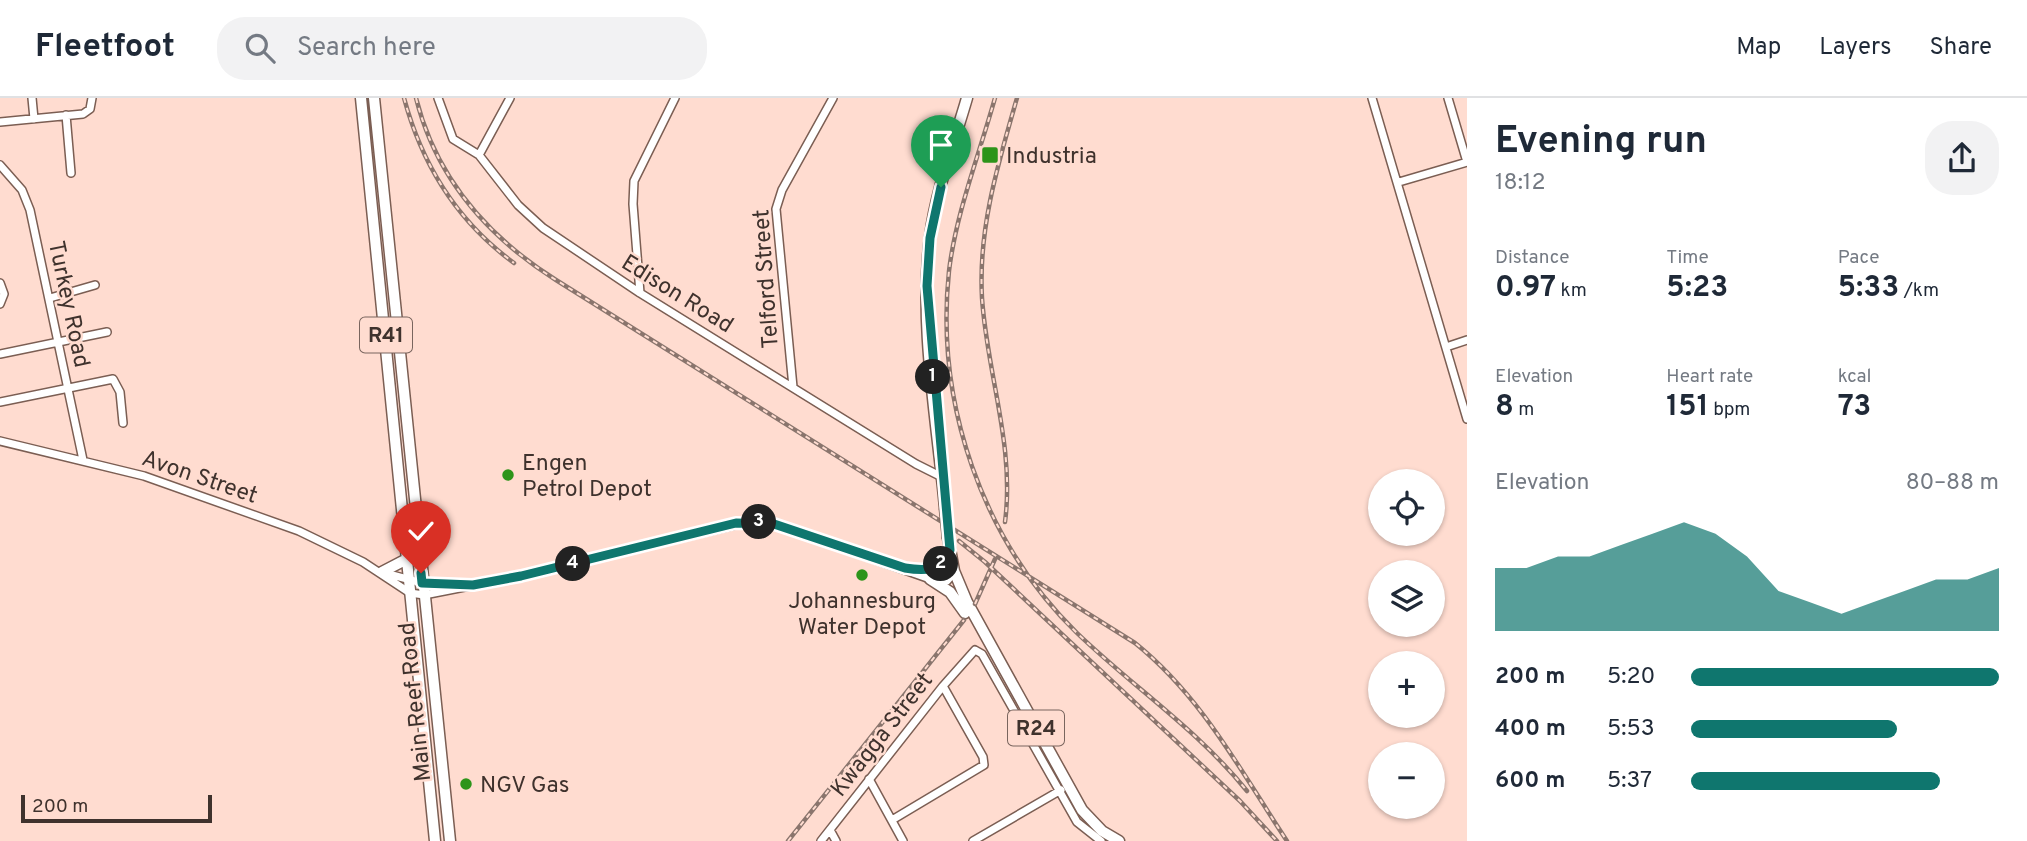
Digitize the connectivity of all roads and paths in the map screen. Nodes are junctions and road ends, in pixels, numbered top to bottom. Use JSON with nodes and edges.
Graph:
{"nodes":[{"id":1,"x":32,"y":98,"type":"edge"},
{"id":2,"x":92,"y":98,"type":"edge"},
{"id":3,"x":361,"y":98,"type":"edge"},
{"id":4,"x":374,"y":98,"type":"edge"},
{"id":5,"x":438,"y":98,"type":"edge"},
{"id":6,"x":510,"y":98,"type":"edge"},
{"id":7,"x":675,"y":98,"type":"edge"},
{"id":8,"x":832,"y":98,"type":"edge"},
{"id":9,"x":967,"y":98,"type":"edge"},
{"id":10,"x":1372,"y":98,"type":"edge"},
{"id":11,"x":1448,"y":98,"type":"edge"},
{"id":12,"x":66,"y":115,"type":"junction"},
{"id":13,"x":34,"y":119,"type":"junction"},
{"id":14,"x":0,"y":122,"type":"edge"},
{"id":15,"x":479,"y":155,"type":"junction"},
{"id":16,"x":1467,"y":162,"type":"edge"},
{"id":17,"x":0,"y":165,"type":"edge"},
{"id":18,"x":71,"y":173,"type":"dead end"},
{"id":19,"x":1399,"y":182,"type":"junction"},
{"id":20,"x":0,"y":283,"type":"edge"},
{"id":21,"x":95,"y":285,"type":"dead end"},
{"id":22,"x":381,"y":290,"type":"junction"},
{"id":23,"x":394,"y":290,"type":"junction"},
{"id":24,"x":640,"y":293,"type":"junction"},
{"id":25,"x":50,"y":298,"type":"junction"},
{"id":26,"x":0,"y":304,"type":"edge"},
{"id":27,"x":107,"y":332,"type":"dead end"},
{"id":28,"x":1467,"y":340,"type":"edge"},
{"id":29,"x":58,"y":342,"type":"junction"},
{"id":30,"x":1446,"y":346,"type":"junction"},
{"id":31,"x":0,"y":354,"type":"edge"},
{"id":32,"x":793,"y":387,"type":"junction"},
{"id":33,"x":68,"y":389,"type":"junction"},
{"id":34,"x":0,"y":402,"type":"edge"},
{"id":35,"x":1467,"y":419,"type":"edge"},
{"id":36,"x":123,"y":423,"type":"dead end"},
{"id":37,"x":0,"y":441,"type":"edge"},
{"id":38,"x":83,"y":460,"type":"junction"},
{"id":39,"x":942,"y":477,"type":"junction"},
{"id":40,"x":949,"y":544,"type":"junction"},
{"id":41,"x":407,"y":559,"type":"junction"},
{"id":42,"x":380,"y":571,"type":"junction"},
{"id":43,"x":954,"y":572,"type":"junction"},
{"id":44,"x":927,"y":575,"type":"junction"},
{"id":45,"x":409,"y":580,"type":"junction"},
{"id":46,"x":422,"y":583,"type":"junction"},
{"id":47,"x":473,"y":585,"type":"junction"},
{"id":48,"x":410,"y":593,"type":"junction"},
{"id":49,"x":424,"y":595,"type":"junction"},
{"id":50,"x":1002,"y":664,"type":"junction"},
{"id":51,"x":943,"y":686,"type":"junction"},
{"id":52,"x":869,"y":779,"type":"junction"},
{"id":53,"x":1064,"y":789,"type":"junction"},
{"id":54,"x":892,"y":820,"type":"junction"},
{"id":55,"x":830,"y":830,"type":"junction"},
{"id":56,"x":435,"y":841,"type":"edge"},
{"id":57,"x":450,"y":841,"type":"edge"},
{"id":58,"x":821,"y":841,"type":"edge"},
{"id":59,"x":836,"y":841,"type":"edge"},
{"id":60,"x":903,"y":841,"type":"edge"},
{"id":61,"x":974,"y":841,"type":"edge"},
{"id":62,"x":1101,"y":841,"type":"edge"},
{"id":63,"x":1119,"y":841,"type":"edge"}],
"edges":[{"from":1,"to":13,"type":"street"},
{"from":2,"to":12,"type":"street"},
{"from":3,"to":22,"type":"main road","name":"Main Reef Road","number":"R41"},
{"from":4,"to":23,"type":"main road","name":"Main Reef Road","number":"R41"},
{"from":5,"to":15,"type":"street","name":"Edison Road"},
{"from":6,"to":15,"type":"street"},
{"from":7,"to":24,"type":"street"},
{"from":8,"to":32,"type":"street","name":"Telford Street"},
{"from":9,"to":39,"type":"main road","number":"R24"},
{"from":10,"to":19,"type":"street"},
{"from":11,"to":16,"type":"street"},
{"from":12,"to":13,"type":"street"},
{"from":12,"to":18,"type":"street"},
{"from":13,"to":14,"type":"street"},
{"from":15,"to":24,"type":"street","name":"Edison Road"},
{"from":16,"to":19,"type":"street"},
{"from":17,"to":25,"type":"street","name":"Turkey Road"},
{"from":19,"to":30,"type":"street"},
{"from":20,"to":26,"type":"street"},
{"from":21,"to":25,"type":"street"},
{"from":22,"to":23,"type":"main road"},
{"from":22,"to":41,"type":"main road","name":"Main Reef Road","number":"R41"},
{"from":23,"to":46,"type":"main road","name":"Main Reef Road","number":"R41"},
{"from":24,"to":32,"type":"street","name":"Edison Road"},
{"from":25,"to":29,"type":"street","name":"Turkey Road"},
{"from":27,"to":29,"type":"street"},
{"from":28,"to":30,"type":"street"},
{"from":29,"to":31,"type":"street"},
{"from":29,"to":33,"type":"street","name":"Turkey Road"},
{"from":30,"to":35,"type":"street"},
{"from":32,"to":39,"type":"street","name":"Edison Road"},
{"from":33,"to":34,"type":"street"},
{"from":33,"to":36,"type":"street"},
{"from":33,"to":38,"type":"street","name":"Turkey Road"},
{"from":37,"to":38,"type":"street","name":"Avon Street"},
{"from":38,"to":42,"type":"street","name":"Avon Street"},
{"from":39,"to":40,"type":"main road","number":"R24","bridge":true},
{"from":40,"to":43,"type":"main road","number":"R24"},
{"from":40,"to":44,"type":"main road"},
{"from":41,"to":42,"type":"main road"},
{"from":41,"to":45,"type":"main road","name":"Main Reef Road","number":"R41"},
{"from":42,"to":45,"type":"street","name":"Avon Street"},
{"from":42,"to":48,"type":"street","name":"Avon Street"},
{"from":43,"to":44,"type":"street"},
{"from":43,"to":44,"type":"street"},
{"from":43,"to":50,"type":"main road","number":"R24"},
{"from":44,"to":47,"type":"street"},
{"from":44,"to":50,"type":"main road"},
{"from":45,"to":46,"type":"street","name":"Avon Street"},
{"from":45,"to":48,"type":"main road","name":"Main Reef Road","number":"R41"},
{"from":46,"to":47,"type":"street","name":"Avon Street"},
{"from":46,"to":49,"type":"main road","name":"Main Reef Road","number":"R41"},
{"from":47,"to":49,"type":"street"},
{"from":48,"to":49,"type":"street"},
{"from":48,"to":56,"type":"main road","name":"Main Reef Road","number":"R41"},
{"from":49,"to":57,"type":"main road","name":"Main Reef Road","number":"R41"},
{"from":50,"to":53,"type":"main road","number":"R24"},
{"from":51,"to":52,"type":"street","name":"Kwagga Street"},
{"from":51,"to":53,"type":"street","name":"Kwagga Street"},
{"from":51,"to":54,"type":"street"},
{"from":52,"to":54,"type":"street"},
{"from":52,"to":55,"type":"street","name":"Kwagga Street"},
{"from":53,"to":61,"type":"street"},
{"from":53,"to":62,"type":"street"},
{"from":53,"to":63,"type":"main road","number":"R24"},
{"from":54,"to":60,"type":"street"},
{"from":55,"to":58,"type":"street","name":"Kwagga Street"},
{"from":55,"to":59,"type":"street"}]}
